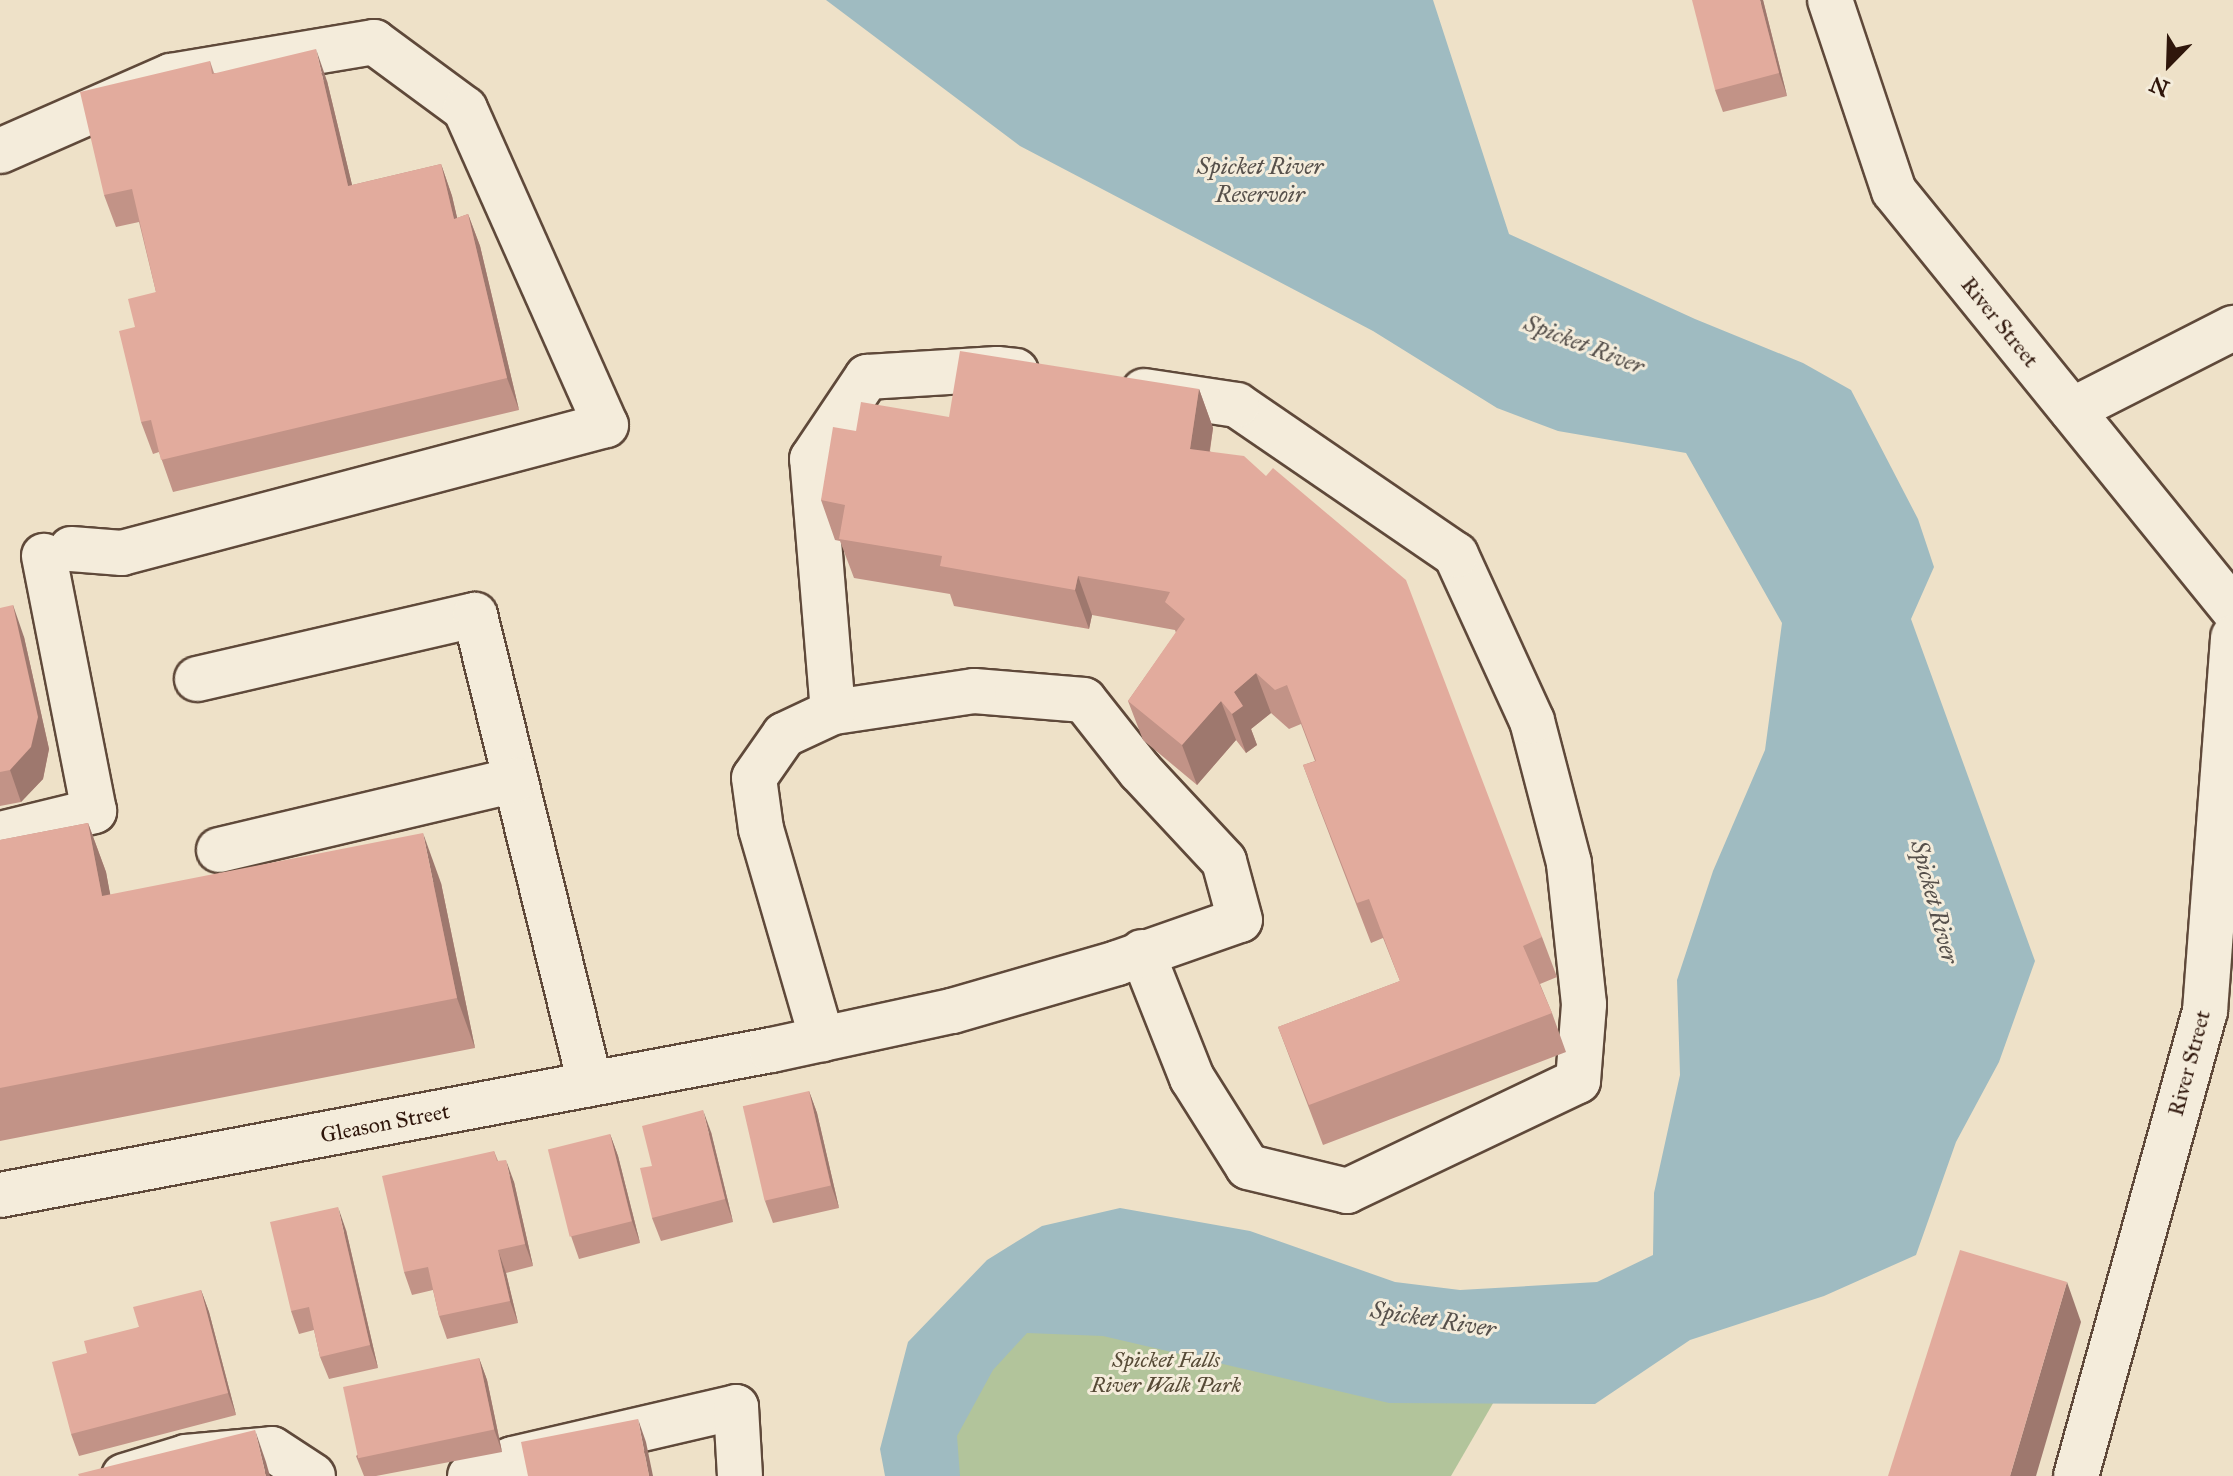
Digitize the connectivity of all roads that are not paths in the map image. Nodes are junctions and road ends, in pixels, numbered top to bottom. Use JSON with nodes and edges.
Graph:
{"nodes":[{"id":1,"x":1830,"y":0,"type":"edge"},
{"id":2,"x":0,"y":151,"type":"edge"},
{"id":3,"x":2233,"y":328,"type":"edge"},
{"id":4,"x":1057,"y":378,"type":"edge"},
{"id":5,"x":1102,"y":385,"type":"edge"},
{"id":6,"x":2072,"y":410,"type":"junction"},
{"id":7,"x":2233,"y":609,"type":"edge"},
{"id":8,"x":2233,"y":637,"type":"edge"},
{"id":9,"x":197,"y":679,"type":"dead end"},
{"id":10,"x":833,"y":712,"type":"junction"},
{"id":11,"x":515,"y":780,"type":"junction"},
{"id":12,"x":0,"y":834,"type":"edge"},
{"id":13,"x":219,"y":850,"type":"dead end"},
{"id":14,"x":1142,"y":952,"type":"junction"},
{"id":15,"x":822,"y":1039,"type":"junction"},
{"id":16,"x":590,"y":1084,"type":"junction"},
{"id":17,"x":0,"y":1195,"type":"edge"},
{"id":18,"x":515,"y":1467,"type":"edge"},
{"id":19,"x":124,"y":1476,"type":"edge"},
{"id":20,"x":313,"y":1476,"type":"edge"},
{"id":21,"x":470,"y":1476,"type":"edge"},
{"id":22,"x":740,"y":1476,"type":"edge"},
{"id":23,"x":2076,"y":1476,"type":"edge"}],
"edges":[{"from":1,"to":6,"type":"street","name":"River Street"},
{"from":2,"to":12,"type":"street"},
{"from":3,"to":6,"type":"street"},
{"from":4,"to":10,"type":"street"},
{"from":5,"to":14,"type":"street"},
{"from":6,"to":7,"type":"street","name":"River Street"},
{"from":8,"to":23,"type":"street","name":"River Street"},
{"from":9,"to":11,"type":"street"},
{"from":10,"to":14,"type":"street","name":"Gleason Street"},
{"from":10,"to":15,"type":"street"},
{"from":11,"to":13,"type":"street"},
{"from":11,"to":16,"type":"street"},
{"from":14,"to":15,"type":"street","name":"Gleason Street"},
{"from":15,"to":16,"type":"street","name":"Gleason Street"},
{"from":16,"to":17,"type":"street","name":"Gleason Street"},
{"from":18,"to":21,"type":"street"},
{"from":18,"to":22,"type":"street"},
{"from":19,"to":20,"type":"street"}]}
